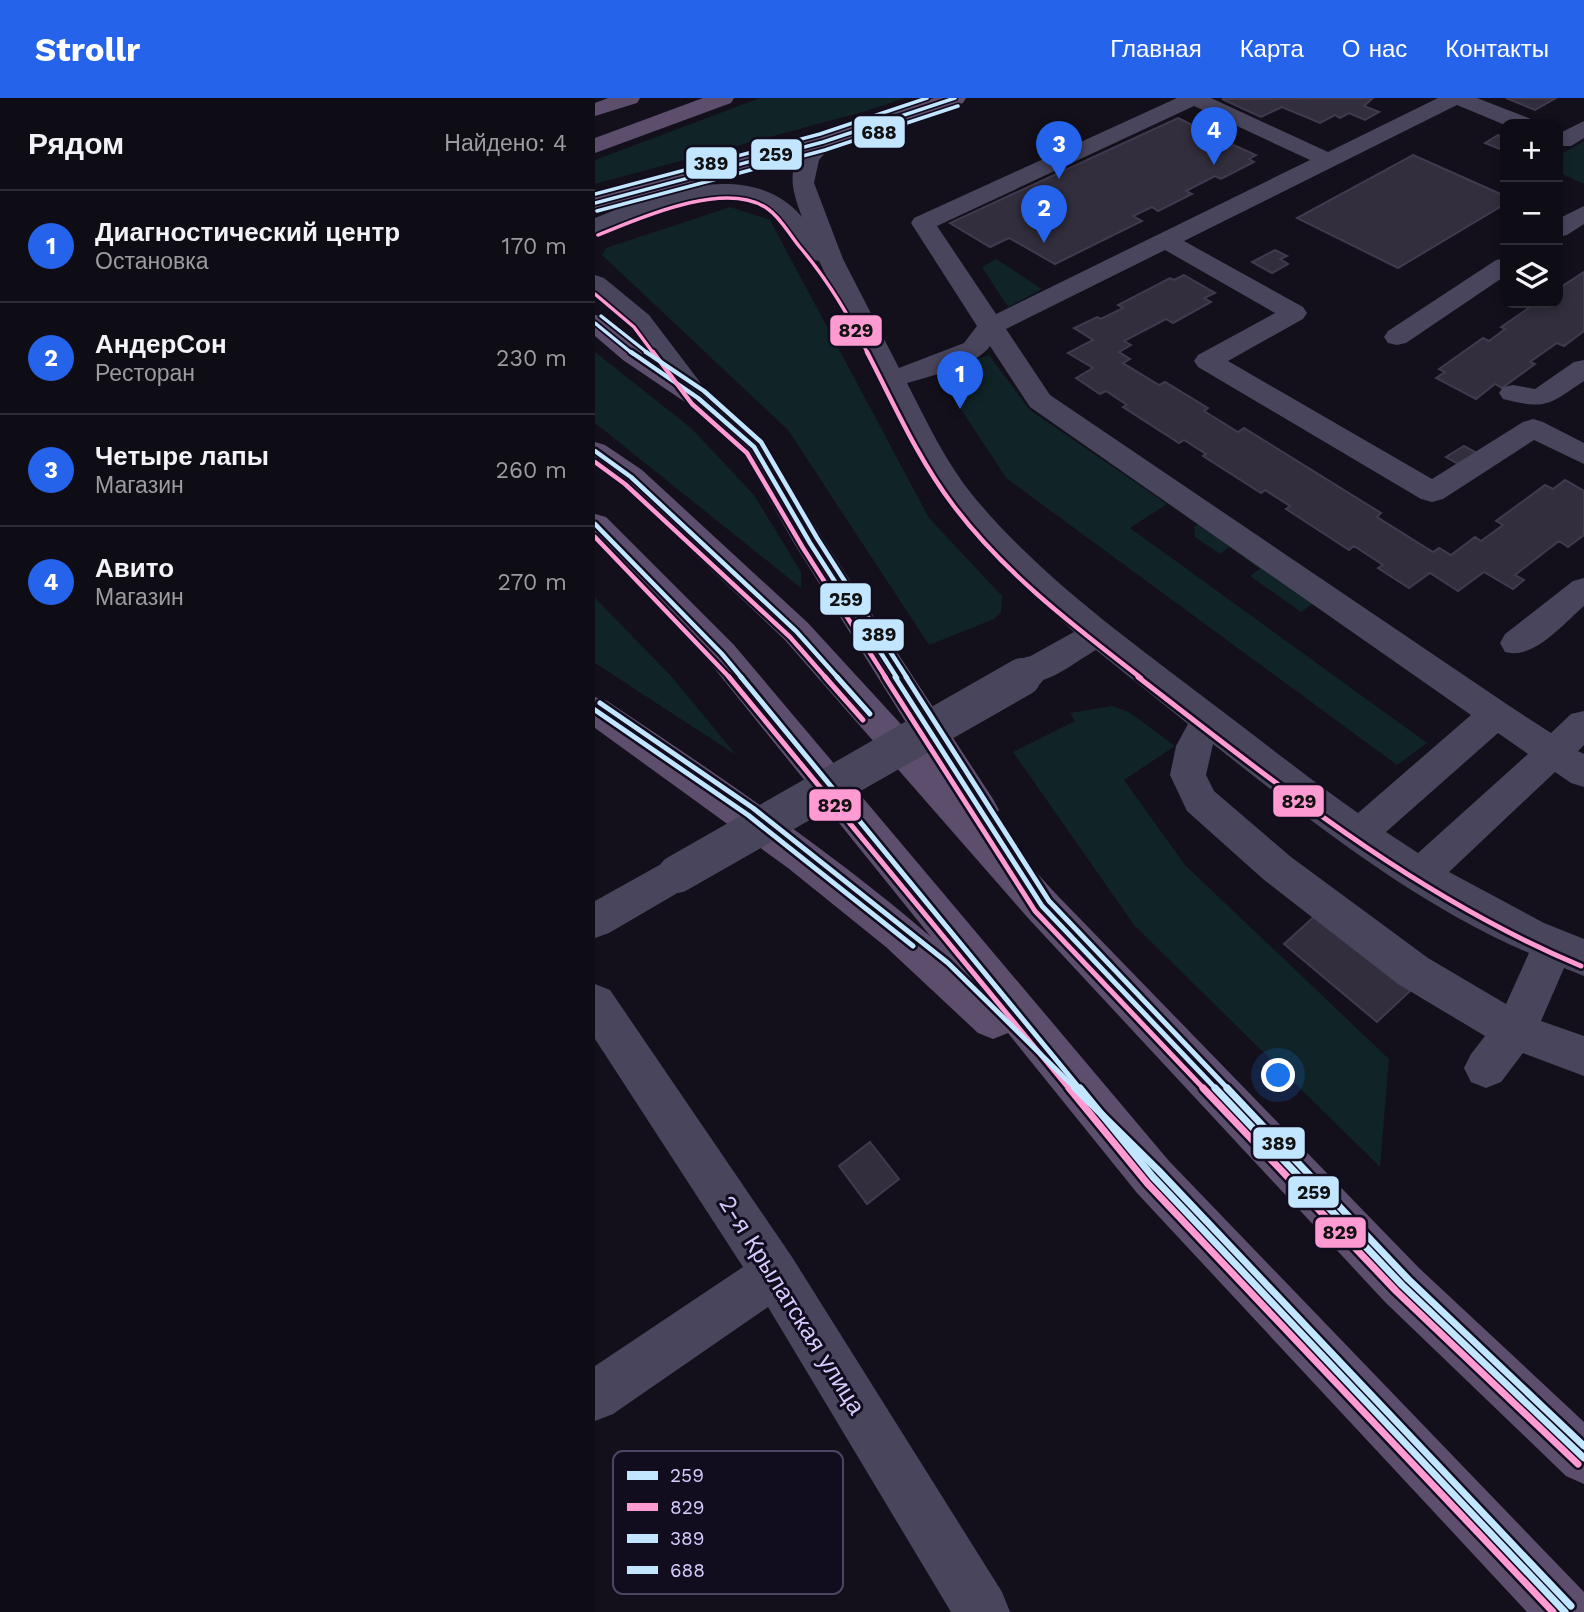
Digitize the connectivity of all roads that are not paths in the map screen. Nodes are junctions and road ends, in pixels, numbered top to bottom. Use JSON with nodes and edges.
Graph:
{"nodes":[{"id":1,"x":629,"y":98,"type":"edge"},
{"id":2,"x":723,"y":98,"type":"edge"},
{"id":3,"x":955,"y":98,"type":"edge"},
{"id":4,"x":1195,"y":98,"type":"edge"},
{"id":5,"x":1457,"y":98,"type":"edge"},
{"id":6,"x":595,"y":110,"type":"edge"},
{"id":7,"x":1510,"y":119,"type":"edge"},
{"id":8,"x":1584,"y":128,"type":"edge"},
{"id":9,"x":1563,"y":141,"type":"edge"},
{"id":10,"x":823,"y":142,"type":"junction"},
{"id":11,"x":595,"y":146,"type":"edge"},
{"id":12,"x":1326,"y":159,"type":"junction"},
{"id":13,"x":595,"y":203,"type":"edge"},
{"id":14,"x":1584,"y":213,"type":"edge"},
{"id":15,"x":595,"y":227,"type":"edge"},
{"id":16,"x":1563,"y":227,"type":"edge"},
{"id":17,"x":1165,"y":240,"type":"junction"},
{"id":18,"x":1500,"y":268,"type":"edge"},
{"id":19,"x":838,"y":280,"type":"junction"},
{"id":20,"x":595,"y":283,"type":"edge"},
{"id":21,"x":595,"y":323,"type":"edge"},
{"id":22,"x":989,"y":327,"type":"junction"},
{"id":23,"x":1397,"y":337,"type":"dead end"},
{"id":24,"x":1584,"y":368,"type":"edge"},
{"id":25,"x":891,"y":379,"type":"junction"},
{"id":26,"x":1513,"y":393,"type":"dead end"},
{"id":27,"x":698,"y":398,"type":"junction"},
{"id":28,"x":595,"y":450,"type":"edge"},
{"id":29,"x":1584,"y":455,"type":"edge"},
{"id":30,"x":595,"y":524,"type":"edge"},
{"id":31,"x":1584,"y":589,"type":"edge"},
{"id":32,"x":1097,"y":634,"type":"junction"},
{"id":33,"x":1517,"y":643,"type":"dead end"},
{"id":34,"x":595,"y":710,"type":"edge"},
{"id":35,"x":1496,"y":714,"type":"junction"},
{"id":36,"x":1209,"y":720,"type":"junction"},
{"id":37,"x":1584,"y":724,"type":"edge"},
{"id":38,"x":1552,"y":753,"type":"junction"},
{"id":39,"x":1584,"y":773,"type":"edge"},
{"id":40,"x":1360,"y":833,"type":"junction"},
{"id":41,"x":1420,"y":875,"type":"junction"},
{"id":42,"x":1042,"y":906,"type":"junction"},
{"id":43,"x":595,"y":921,"type":"edge"},
{"id":44,"x":1568,"y":952,"type":"edge"},
{"id":45,"x":595,"y":1003,"type":"edge"},
{"id":46,"x":1515,"y":1031,"type":"junction"},
{"id":47,"x":1584,"y":1056,"type":"edge"},
{"id":48,"x":1486,"y":1068,"type":"dead end"},
{"id":49,"x":1153,"y":1177,"type":"junction"},
{"id":50,"x":775,"y":1274,"type":"junction"},
{"id":51,"x":595,"y":1395,"type":"edge"},
{"id":52,"x":1584,"y":1458,"type":"edge"},
{"id":53,"x":982,"y":1612,"type":"edge"},
{"id":54,"x":1565,"y":1612,"type":"edge"}],
"edges":[{"from":1,"to":6,"type":"main road"},
{"from":2,"to":11,"type":"main road"},
{"from":3,"to":10,"type":"main road"},
{"from":4,"to":12,"type":"street"},
{"from":4,"to":22,"type":"street"},
{"from":5,"to":7,"type":"street"},
{"from":5,"to":12,"type":"street"},
{"from":8,"to":9,"type":"street"},
{"from":10,"to":13,"type":"main road"},
{"from":10,"to":19,"type":"street"},
{"from":12,"to":17,"type":"street"},
{"from":14,"to":16,"type":"street"},
{"from":15,"to":19,"type":"street"},
{"from":17,"to":22,"type":"street"},
{"from":17,"to":29,"type":"street"},
{"from":18,"to":23,"type":"street"},
{"from":19,"to":25,"type":"street"},
{"from":20,"to":27,"type":"street"},
{"from":21,"to":27,"type":"main road"},
{"from":22,"to":25,"type":"street"},
{"from":22,"to":35,"type":"street"},
{"from":24,"to":26,"type":"street"},
{"from":25,"to":32,"type":"street"},
{"from":27,"to":42,"type":"main road"},
{"from":28,"to":42,"type":"main road"},
{"from":30,"to":49,"type":"main road"},
{"from":31,"to":33,"type":"street"},
{"from":32,"to":36,"type":"street"},
{"from":32,"to":43,"type":"street","bridge":true},
{"from":34,"to":49,"type":"main road"},
{"from":35,"to":38,"type":"street"},
{"from":35,"to":40,"type":"street"},
{"from":36,"to":40,"type":"street"},
{"from":36,"to":46,"type":"street"},
{"from":37,"to":38,"type":"street"},
{"from":38,"to":39,"type":"street"},
{"from":38,"to":41,"type":"street"},
{"from":40,"to":41,"type":"street"},
{"from":41,"to":44,"type":"street"},
{"from":42,"to":52,"type":"main road"},
{"from":44,"to":46,"type":"street"},
{"from":45,"to":50,"type":"street","name":"2-я Крылатская улица"},
{"from":46,"to":47,"type":"street"},
{"from":46,"to":48,"type":"street"},
{"from":49,"to":54,"type":"main road"},
{"from":50,"to":51,"type":"street"},
{"from":50,"to":53,"type":"street","name":"2-я Крылатская улица"}]}
